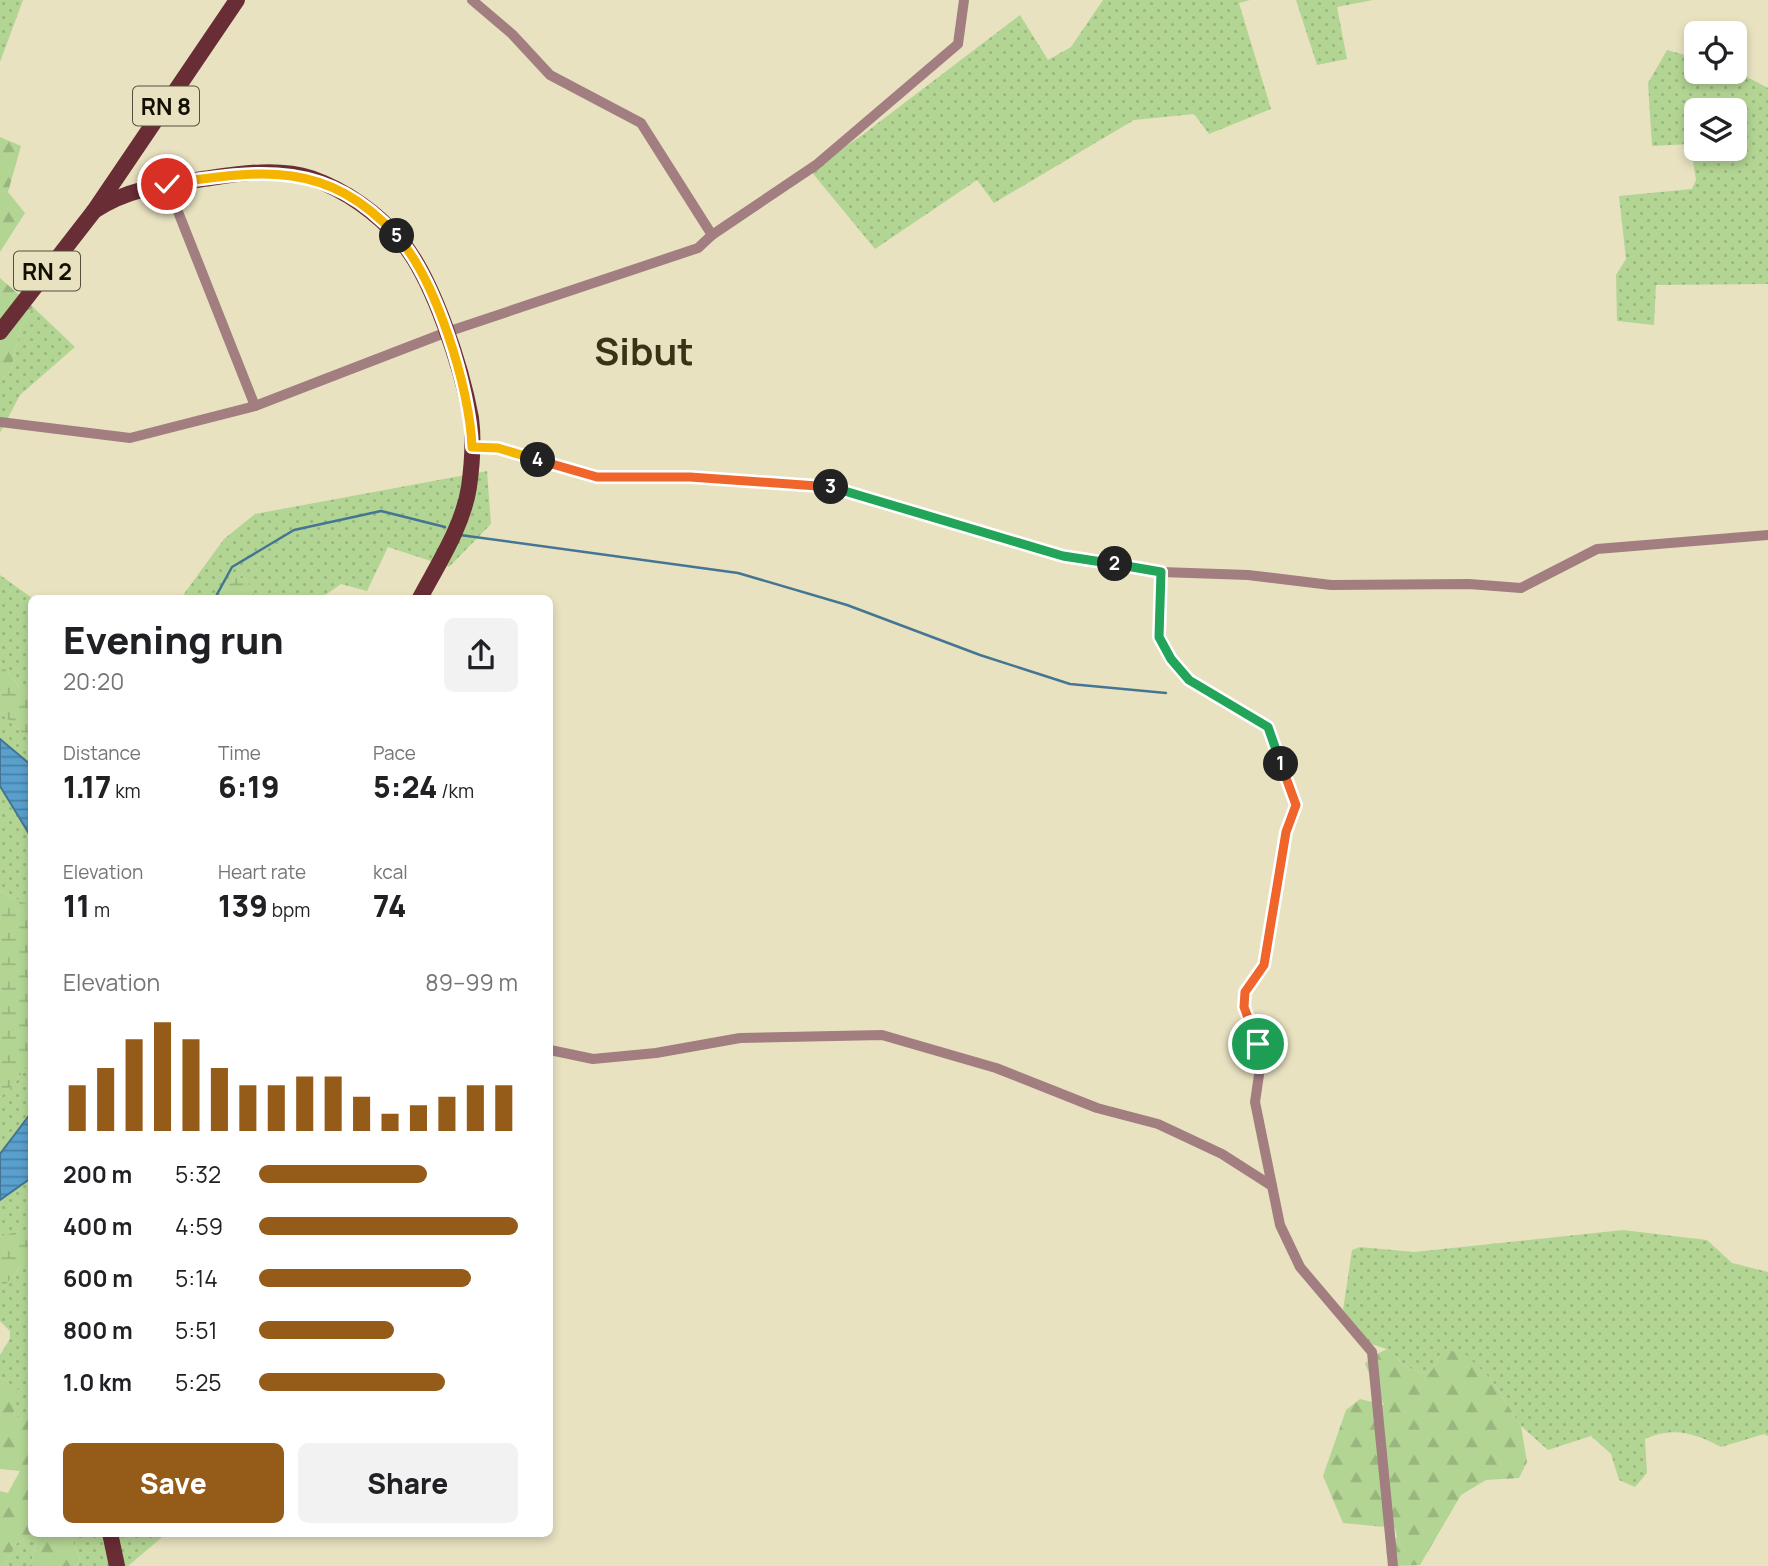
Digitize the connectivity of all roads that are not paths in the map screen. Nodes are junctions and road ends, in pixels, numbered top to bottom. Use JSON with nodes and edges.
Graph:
{"nodes":[{"id":1,"x":237,"y":0,"type":"edge"},
{"id":2,"x":472,"y":0,"type":"edge"},
{"id":3,"x":964,"y":0,"type":"edge"},
{"id":4,"x":167,"y":184,"type":"junction"},
{"id":5,"x":94,"y":211,"type":"junction"},
{"id":6,"x":712,"y":235,"type":"junction"},
{"id":7,"x":0,"y":332,"type":"edge"},
{"id":8,"x":447,"y":332,"type":"junction"},
{"id":9,"x":255,"y":406,"type":"junction"},
{"id":10,"x":0,"y":422,"type":"edge"},
{"id":11,"x":472,"y":447,"type":"junction"},
{"id":12,"x":1768,"y":534,"type":"edge"},
{"id":13,"x":1161,"y":572,"type":"junction"},
{"id":14,"x":421,"y":595,"type":"edge"},
{"id":15,"x":553,"y":1052,"type":"edge"},
{"id":16,"x":1272,"y":1185,"type":"junction"},
{"id":17,"x":111,"y":1537,"type":"edge"},
{"id":18,"x":117,"y":1566,"type":"edge"},
{"id":19,"x":1393,"y":1566,"type":"edge"}],
"edges":[{"from":1,"to":5,"type":"main road","number":"RN 8"},
{"from":2,"to":6,"type":"street"},
{"from":3,"to":6,"type":"street"},
{"from":4,"to":5,"type":"main road","number":"RN 2"},
{"from":4,"to":8,"type":"main road","number":"RN 2"},
{"from":4,"to":9,"type":"street"},
{"from":5,"to":7,"type":"main road","number":"RN 2"},
{"from":6,"to":8,"type":"street"},
{"from":8,"to":9,"type":"street"},
{"from":8,"to":11,"type":"main road","number":"RN 2"},
{"from":9,"to":10,"type":"street"},
{"from":11,"to":13,"type":"street"},
{"from":11,"to":14,"type":"main road","number":"RN 2"},
{"from":12,"to":13,"type":"street"},
{"from":13,"to":16,"type":"street"},
{"from":15,"to":16,"type":"street"},
{"from":16,"to":19,"type":"street"},
{"from":17,"to":18,"type":"main road"}]}
